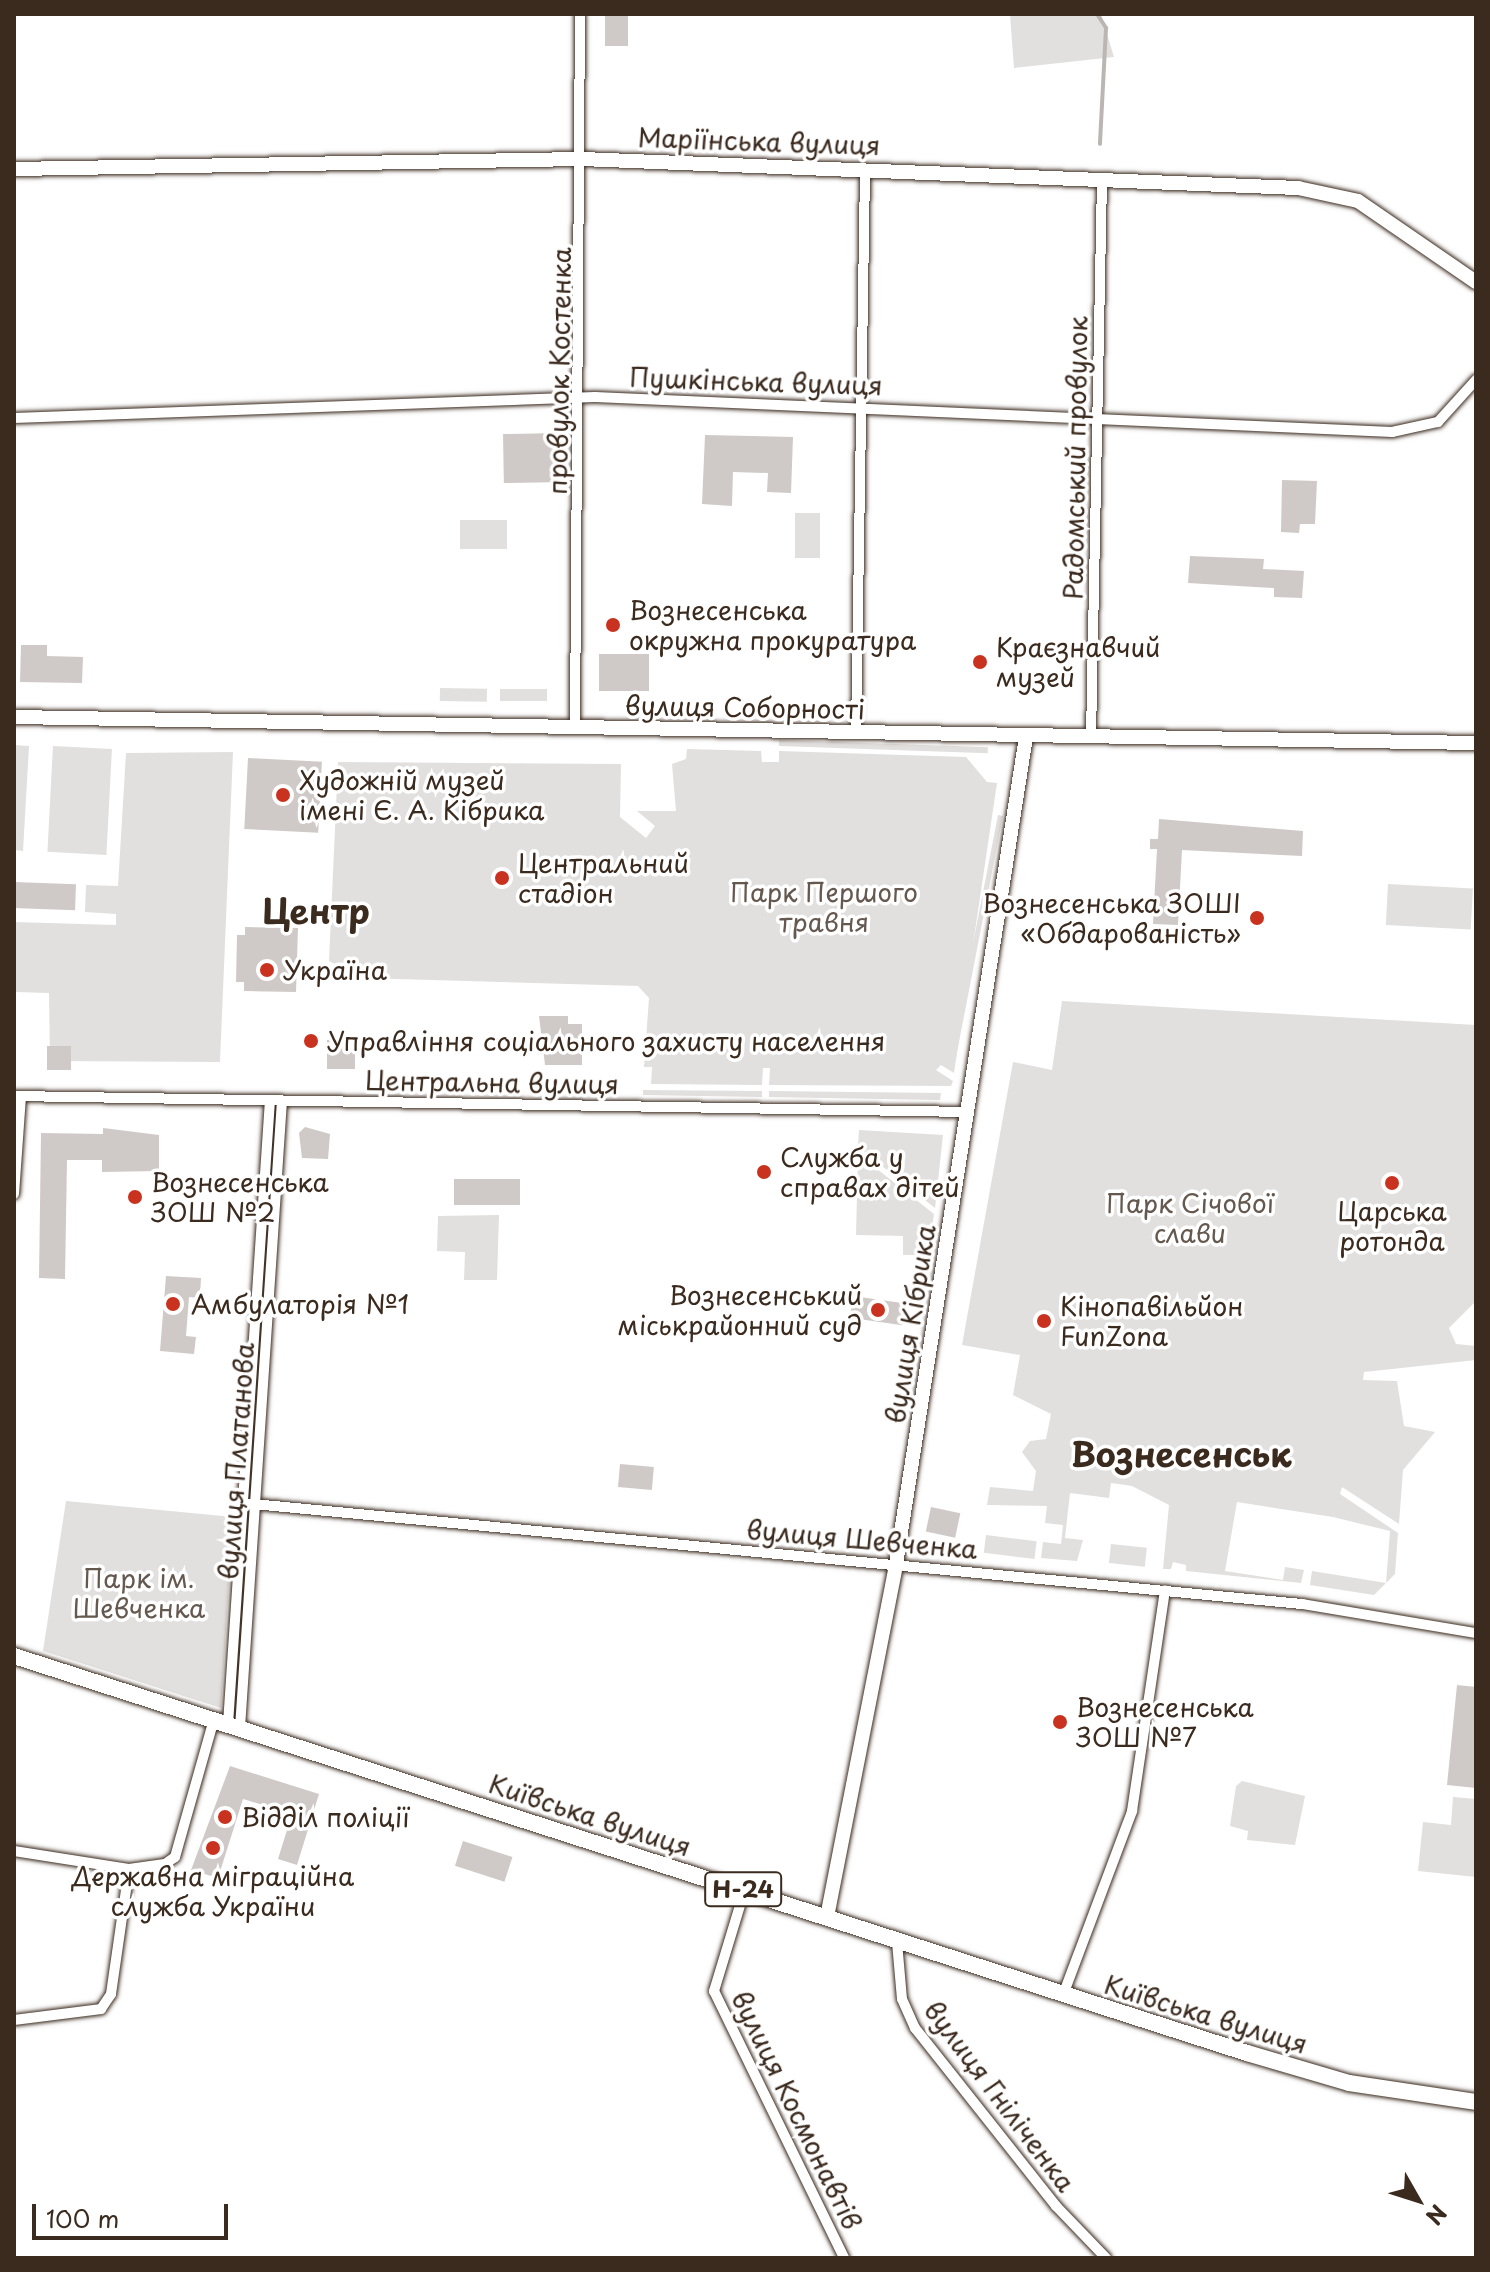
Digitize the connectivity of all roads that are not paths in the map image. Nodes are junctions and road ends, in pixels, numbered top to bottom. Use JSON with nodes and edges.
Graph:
{"nodes":[{"id":1,"x":580,"y":14,"type":"edge"},
{"id":2,"x":582,"y":159,"type":"junction"},
{"id":3,"x":14,"y":169,"type":"edge"},
{"id":4,"x":865,"y":169,"type":"junction"},
{"id":5,"x":1102,"y":180,"type":"junction"},
{"id":6,"x":1476,"y":282,"type":"edge"},
{"id":7,"x":1476,"y":380,"type":"edge"},
{"id":8,"x":581,"y":399,"type":"junction"},
{"id":9,"x":863,"y":408,"type":"junction"},
{"id":10,"x":14,"y":418,"type":"edge"},
{"id":11,"x":1099,"y":418,"type":"junction"},
{"id":12,"x":14,"y":717,"type":"edge"},
{"id":13,"x":575,"y":727,"type":"junction"},
{"id":14,"x":856,"y":732,"type":"junction"},
{"id":15,"x":1026,"y":737,"type":"junction"},
{"id":16,"x":1091,"y":737,"type":"junction"},
{"id":17,"x":1476,"y":743,"type":"edge"},
{"id":18,"x":18,"y":1096,"type":"edge"},
{"id":19,"x":276,"y":1100,"type":"junction"},
{"id":20,"x":969,"y":1112,"type":"junction"},
{"id":21,"x":14,"y":1194,"type":"edge"},
{"id":22,"x":249,"y":1504,"type":"junction"},
{"id":23,"x":896,"y":1564,"type":"junction"},
{"id":24,"x":1165,"y":1590,"type":"junction"},
{"id":25,"x":1476,"y":1633,"type":"edge"},
{"id":26,"x":14,"y":1656,"type":"edge"},
{"id":27,"x":227,"y":1724,"type":"junction"},
{"id":28,"x":14,"y":1851,"type":"edge"},
{"id":29,"x":129,"y":1869,"type":"junction"},
{"id":30,"x":745,"y":1889,"type":"junction"},
{"id":31,"x":827,"y":1917,"type":"junction"},
{"id":32,"x":897,"y":1942,"type":"junction"},
{"id":33,"x":1063,"y":1995,"type":"junction"},
{"id":34,"x":14,"y":2020,"type":"edge"},
{"id":35,"x":1476,"y":2102,"type":"edge"},
{"id":36,"x":844,"y":2258,"type":"edge"},
{"id":37,"x":1106,"y":2258,"type":"edge"}],
"edges":[{"from":1,"to":2,"type":"street","name":"провулок Костенка"},
{"from":2,"to":3,"type":"main road","name":"Маріїнська вулиця"},
{"from":2,"to":4,"type":"main road","name":"Маріїнська вулиця"},
{"from":2,"to":8,"type":"street","name":"провулок Костенка"},
{"from":4,"to":5,"type":"main road","name":"Маріїнська вулиця"},
{"from":4,"to":9,"type":"street"},
{"from":5,"to":6,"type":"main road","name":"Маріїнська вулиця"},
{"from":5,"to":11,"type":"street","name":"Радомський провулок"},
{"from":7,"to":11,"type":"street","name":"Пушкінська вулиця"},
{"from":8,"to":9,"type":"street","name":"Пушкінська вулиця"},
{"from":8,"to":10,"type":"street","name":"Пушкінська вулиця"},
{"from":8,"to":13,"type":"street","name":"провулок Костенка"},
{"from":9,"to":11,"type":"street","name":"Пушкінська вулиця"},
{"from":9,"to":14,"type":"street"},
{"from":11,"to":16,"type":"street","name":"Радомський провулок"},
{"from":12,"to":13,"type":"main road","name":"вулиця Соборності"},
{"from":13,"to":14,"type":"main road","name":"вулиця Соборності"},
{"from":14,"to":15,"type":"main road","name":"вулиця Соборності"},
{"from":15,"to":16,"type":"main road","name":"вулиця Соборності"},
{"from":15,"to":20,"type":"main road","name":"вулиця Кібрика"},
{"from":16,"to":17,"type":"main road","name":"вулиця Соборності"},
{"from":18,"to":19,"type":"street","name":"Центральна вулиця"},
{"from":18,"to":21,"type":"street"},
{"from":19,"to":20,"type":"street","name":"Центральна вулиця"},
{"from":19,"to":22,"type":"street","name":"вулиця Платанова"},
{"from":20,"to":23,"type":"main road","name":"вулиця Кібрика"},
{"from":22,"to":23,"type":"street","name":"вулиця Шевченка"},
{"from":22,"to":27,"type":"street","name":"вулиця Платанова"},
{"from":23,"to":24,"type":"street","name":"вулиця Шевченка"},
{"from":23,"to":31,"type":"main road","name":"вулиця Кібрика"},
{"from":24,"to":25,"type":"street","name":"вулиця Шевченка"},
{"from":24,"to":33,"type":"street"},
{"from":26,"to":27,"type":"main road","name":"Київська вулиця","number":"Н-24"},
{"from":27,"to":29,"type":"street","name":"вулиця Платанова"},
{"from":27,"to":30,"type":"main road","name":"Київська вулиця","number":"Н-24"},
{"from":28,"to":29,"type":"street"},
{"from":29,"to":34,"type":"street"},
{"from":30,"to":31,"type":"main road","name":"Київська вулиця","number":"Н-24"},
{"from":30,"to":36,"type":"street","name":"вулиця Космонавтів"},
{"from":31,"to":32,"type":"main road","name":"Київська вулиця","number":"Н-24"},
{"from":32,"to":33,"type":"main road","name":"Київська вулиця","number":"Н-24"},
{"from":32,"to":37,"type":"street","name":"вулиця Гніліченка"},
{"from":33,"to":35,"type":"main road","name":"Київська вулиця","number":"Н-24"}]}
